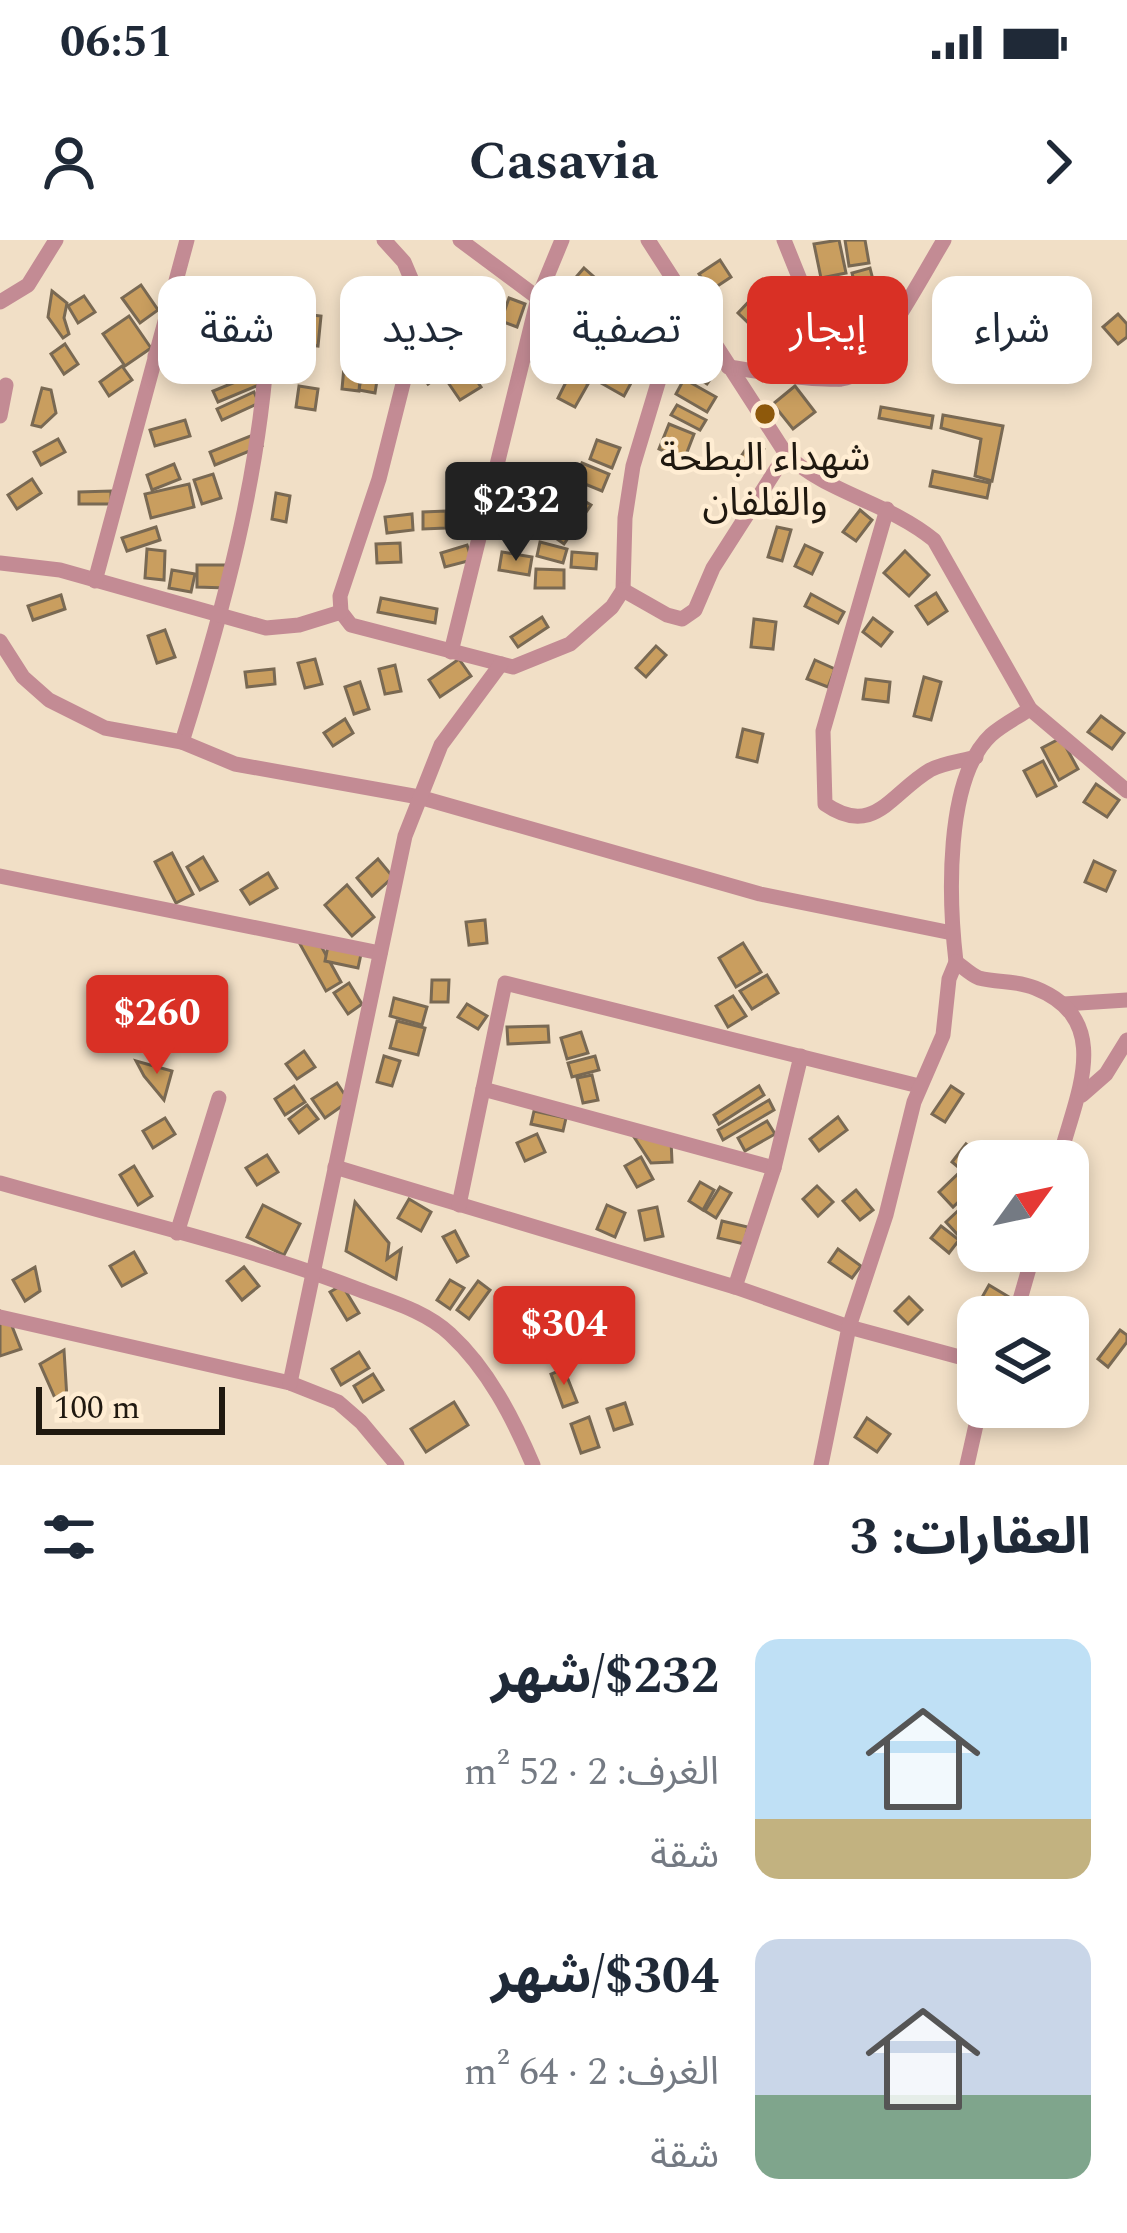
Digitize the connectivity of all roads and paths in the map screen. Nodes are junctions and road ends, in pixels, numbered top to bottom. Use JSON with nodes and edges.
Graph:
{"nodes":[{"id":1,"x":56,"y":240,"type":"edge"},
{"id":2,"x":187,"y":240,"type":"edge"},
{"id":3,"x":385,"y":240,"type":"edge"},
{"id":4,"x":460,"y":240,"type":"edge"},
{"id":5,"x":562,"y":240,"type":"edge"},
{"id":6,"x":648,"y":240,"type":"edge"},
{"id":7,"x":789,"y":240,"type":"edge"},
{"id":8,"x":804,"y":240,"type":"edge"},
{"id":9,"x":944,"y":240,"type":"edge"},
{"id":10,"x":547,"y":276,"type":"edge"},
{"id":11,"x":669,"y":276,"type":"edge"},
{"id":12,"x":802,"y":276,"type":"edge"},
{"id":13,"x":530,"y":292,"type":"edge"},
{"id":14,"x":908,"y":298,"type":"edge"},
{"id":15,"x":0,"y":302,"type":"edge"},
{"id":16,"x":530,"y":331,"type":"edge"},
{"id":17,"x":155,"y":356,"type":"junction"},
{"id":18,"x":723,"y":360,"type":"edge"},
{"id":19,"x":728,"y":367,"type":"junction"},
{"id":20,"x":747,"y":369,"type":"edge"},
{"id":21,"x":657,"y":384,"type":"edge"},
{"id":22,"x":6,"y":385,"type":"dead end"},
{"id":23,"x":0,"y":416,"type":"edge"},
{"id":24,"x":786,"y":454,"type":"junction"},
{"id":25,"x":887,"y":509,"type":"junction"},
{"id":26,"x":0,"y":563,"type":"edge"},
{"id":27,"x":95,"y":580,"type":"junction"},
{"id":28,"x":623,"y":590,"type":"junction"},
{"id":29,"x":341,"y":612,"type":"junction"},
{"id":30,"x":221,"y":617,"type":"junction"},
{"id":31,"x":0,"y":640,"type":"edge"},
{"id":32,"x":451,"y":652,"type":"junction"},
{"id":33,"x":501,"y":664,"type":"junction"},
{"id":34,"x":1030,"y":709,"type":"junction"},
{"id":35,"x":182,"y":742,"type":"junction"},
{"id":36,"x":976,"y":757,"type":"junction"},
{"id":37,"x":1127,"y":791,"type":"edge"},
{"id":38,"x":419,"y":797,"type":"junction"},
{"id":39,"x":0,"y":876,"type":"edge"},
{"id":40,"x":952,"y":933,"type":"junction"},
{"id":41,"x":380,"y":953,"type":"junction"},
{"id":42,"x":956,"y":962,"type":"junction"},
{"id":43,"x":1127,"y":1000,"type":"edge"},
{"id":44,"x":1064,"y":1004,"type":"junction"},
{"id":45,"x":1127,"y":1040,"type":"edge"},
{"id":46,"x":801,"y":1056,"type":"junction"},
{"id":47,"x":919,"y":1086,"type":"junction"},
{"id":48,"x":483,"y":1089,"type":"junction"},
{"id":49,"x":1082,"y":1094,"type":"junction"},
{"id":50,"x":219,"y":1098,"type":"dead end"},
{"id":51,"x":1064,"y":1140,"type":"edge"},
{"id":52,"x":335,"y":1167,"type":"junction"},
{"id":53,"x":773,"y":1168,"type":"junction"},
{"id":54,"x":0,"y":1183,"type":"edge"},
{"id":55,"x":459,"y":1205,"type":"junction"},
{"id":56,"x":177,"y":1233,"type":"junction"},
{"id":57,"x":313,"y":1271,"type":"junction"},
{"id":58,"x":735,"y":1287,"type":"junction"},
{"id":59,"x":0,"y":1317,"type":"edge"},
{"id":60,"x":849,"y":1328,"type":"junction"},
{"id":61,"x":957,"y":1356,"type":"edge"},
{"id":62,"x":290,"y":1382,"type":"junction"},
{"id":63,"x":975,"y":1428,"type":"edge"},
{"id":64,"x":397,"y":1465,"type":"edge"},
{"id":65,"x":533,"y":1465,"type":"edge"},
{"id":66,"x":821,"y":1465,"type":"edge"},
{"id":67,"x":967,"y":1465,"type":"edge"}],
"edges":[{"from":1,"to":15,"type":"street"},
{"from":2,"to":17,"type":"street"},
{"from":3,"to":29,"type":"street"},
{"from":4,"to":13,"type":"street"},
{"from":5,"to":10,"type":"street"},
{"from":6,"to":11,"type":"street"},
{"from":7,"to":8,"type":"street"},
{"from":7,"to":12,"type":"street"},
{"from":9,"to":14,"type":"street"},
{"from":16,"to":32,"type":"street"},
{"from":17,"to":27,"type":"street"},
{"from":17,"to":30,"type":"street"},
{"from":18,"to":19,"type":"street"},
{"from":19,"to":20,"type":"street"},
{"from":19,"to":24,"type":"street"},
{"from":21,"to":28,"type":"street"},
{"from":22,"to":23,"type":"street"},
{"from":24,"to":25,"type":"street"},
{"from":24,"to":28,"type":"street"},
{"from":25,"to":34,"type":"street"},
{"from":25,"to":36,"type":"street"},
{"from":26,"to":27,"type":"street"},
{"from":27,"to":30,"type":"street"},
{"from":28,"to":33,"type":"street"},
{"from":29,"to":30,"type":"street"},
{"from":29,"to":32,"type":"street"},
{"from":30,"to":35,"type":"street"},
{"from":31,"to":35,"type":"street"},
{"from":32,"to":33,"type":"street"},
{"from":33,"to":38,"type":"street"},
{"from":34,"to":36,"type":"street"},
{"from":34,"to":37,"type":"street"},
{"from":35,"to":38,"type":"street"},
{"from":36,"to":40,"type":"street"},
{"from":38,"to":40,"type":"street"},
{"from":38,"to":41,"type":"street"},
{"from":39,"to":41,"type":"street"},
{"from":40,"to":42,"type":"street"},
{"from":41,"to":52,"type":"street"},
{"from":42,"to":44,"type":"street"},
{"from":42,"to":47,"type":"street"},
{"from":43,"to":44,"type":"street"},
{"from":44,"to":49,"type":"street"},
{"from":45,"to":49,"type":"street"},
{"from":46,"to":47,"type":"street"},
{"from":46,"to":48,"type":"street"},
{"from":46,"to":53,"type":"street"},
{"from":47,"to":60,"type":"street"},
{"from":48,"to":53,"type":"street"},
{"from":48,"to":55,"type":"street"},
{"from":49,"to":51,"type":"street"},
{"from":50,"to":56,"type":"street"},
{"from":52,"to":55,"type":"street"},
{"from":52,"to":57,"type":"street"},
{"from":53,"to":58,"type":"street"},
{"from":54,"to":56,"type":"street"},
{"from":55,"to":58,"type":"street"},
{"from":56,"to":57,"type":"street"},
{"from":57,"to":62,"type":"street"},
{"from":57,"to":65,"type":"street"},
{"from":58,"to":60,"type":"street"},
{"from":59,"to":62,"type":"street"},
{"from":60,"to":61,"type":"street"},
{"from":60,"to":66,"type":"street"},
{"from":62,"to":64,"type":"street"},
{"from":63,"to":67,"type":"street"}]}
